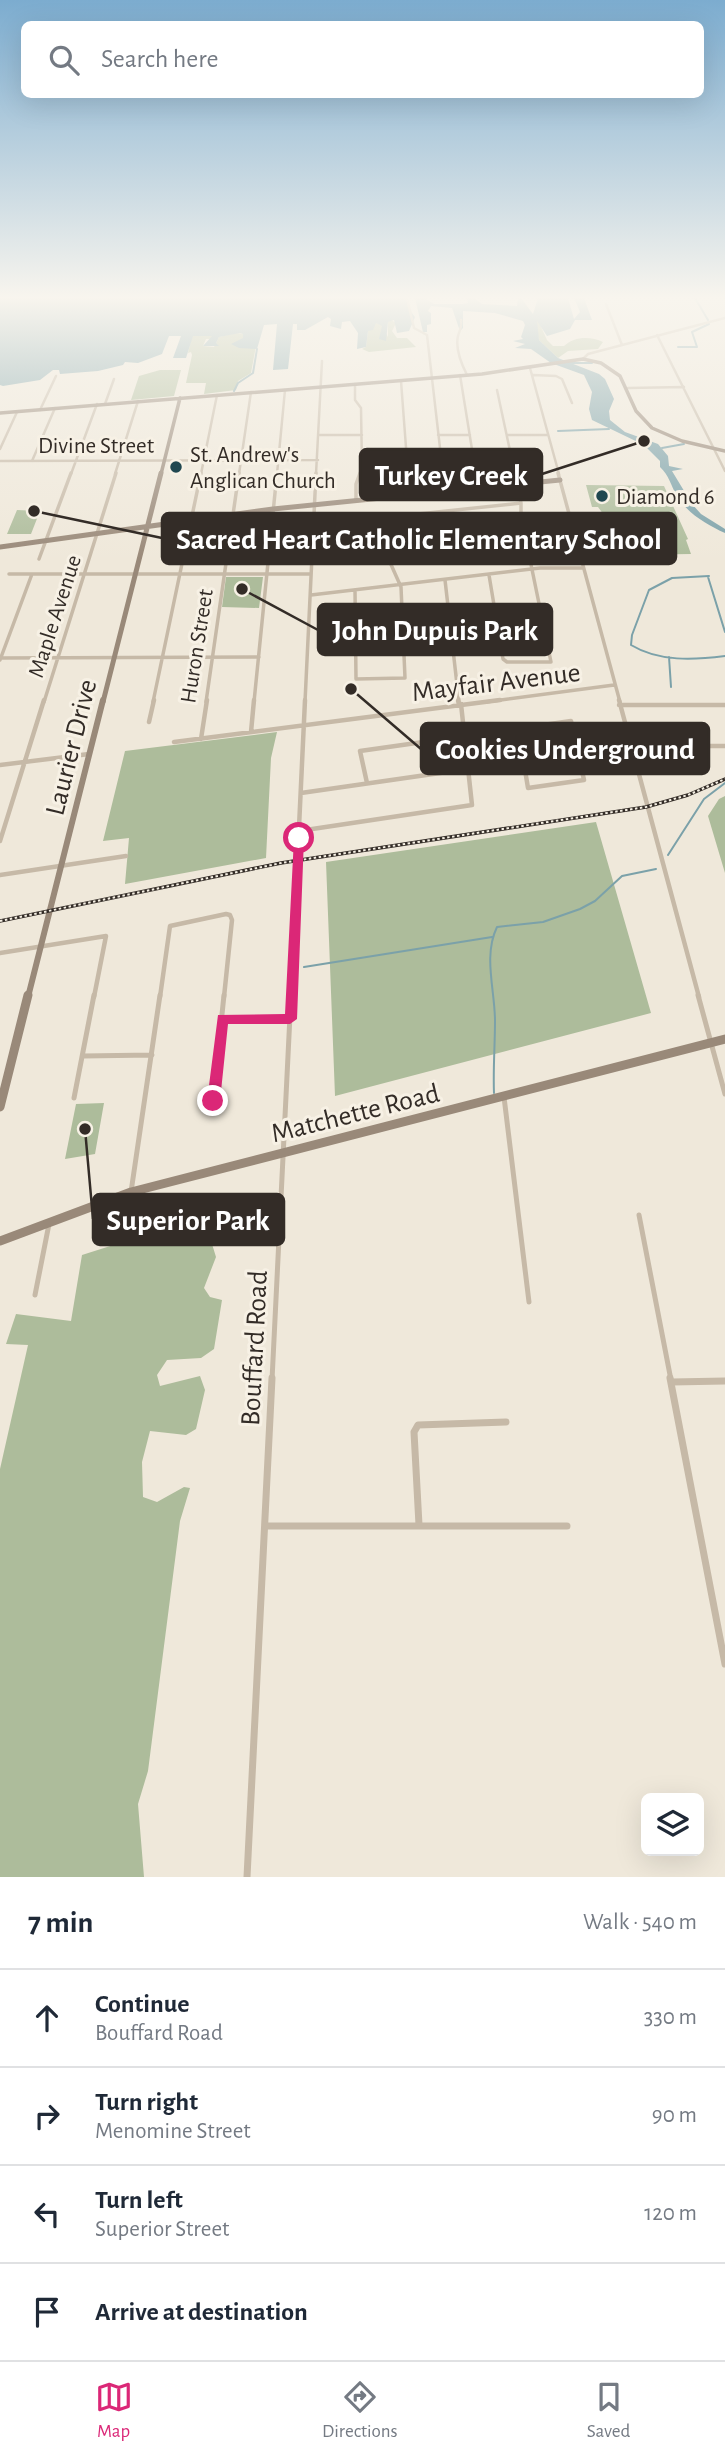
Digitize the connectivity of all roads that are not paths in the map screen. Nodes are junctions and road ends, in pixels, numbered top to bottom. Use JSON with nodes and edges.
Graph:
{"nodes":[{"id":1,"x":51,"y":386,"type":"edge"},
{"id":2,"x":112,"y":386,"type":"edge"},
{"id":3,"x":337,"y":386,"type":"edge"},
{"id":4,"x":355,"y":386,"type":"edge"},
{"id":5,"x":401,"y":386,"type":"edge"},
{"id":6,"x":433,"y":386,"type":"edge"},
{"id":7,"x":462,"y":386,"type":"edge"},
{"id":8,"x":536,"y":386,"type":"edge"},
{"id":9,"x":565,"y":386,"type":"edge"},
{"id":10,"x":631,"y":386,"type":"edge"},
{"id":11,"x":659,"y":386,"type":"edge"},
{"id":12,"x":321,"y":387,"type":"junction"},
{"id":13,"x":684,"y":387,"type":"joint"},
{"id":14,"x":285,"y":390,"type":"junction"},
{"id":15,"x":497,"y":390,"type":"dead end"},
{"id":16,"x":251,"y":392,"type":"junction"},
{"id":17,"x":217,"y":395,"type":"junction"},
{"id":18,"x":180,"y":398,"type":"junction"},
{"id":19,"x":138,"y":401,"type":"junction"},
{"id":20,"x":572,"y":403,"type":"dead end"},
{"id":21,"x":97,"y":404,"type":"junction"},
{"id":22,"x":105,"y":404,"type":"junction"},
{"id":23,"x":55,"y":408,"type":"junction"},
{"id":24,"x":40,"y":410,"type":"junction"},
{"id":25,"x":17,"y":412,"type":"junction"},
{"id":26,"x":0,"y":413,"type":"edge"},
{"id":27,"x":318,"y":435,"type":"junction"},
{"id":28,"x":362,"y":435,"type":"junction"},
{"id":29,"x":438,"y":435,"type":"junction"},
{"id":30,"x":470,"y":435,"type":"junction"},
{"id":31,"x":507,"y":435,"type":"junction"},
{"id":32,"x":548,"y":435,"type":"junction"},
{"id":33,"x":713,"y":447,"type":"junction"},
{"id":34,"x":0,"y":449,"type":"edge"},
{"id":35,"x":725,"y":450,"type":"edge"},
{"id":36,"x":164,"y":460,"type":"junction"},
{"id":37,"x":203,"y":460,"type":"junction"},
{"id":38,"x":241,"y":460,"type":"junction"},
{"id":39,"x":279,"y":460,"type":"junction"},
{"id":40,"x":318,"y":460,"type":"junction"},
{"id":41,"x":0,"y":461,"type":"edge"},
{"id":42,"x":32,"y":461,"type":"junction"},
{"id":43,"x":76,"y":461,"type":"junction"},
{"id":44,"x":119,"y":461,"type":"junction"},
{"id":45,"x":725,"y":471,"type":"edge"},
{"id":46,"x":560,"y":480,"type":"junction"},
{"id":47,"x":517,"y":484,"type":"junction"},
{"id":48,"x":478,"y":488,"type":"junction"},
{"id":49,"x":445,"y":491,"type":"junction"},
{"id":50,"x":410,"y":495,"type":"junction"},
{"id":51,"x":356,"y":501,"type":"junction"},
{"id":52,"x":521,"y":503,"type":"junction"},
{"id":53,"x":315,"y":505,"type":"junction"},
{"id":54,"x":274,"y":509,"type":"junction"},
{"id":55,"x":233,"y":514,"type":"junction"},
{"id":56,"x":191,"y":520,"type":"junction"},
{"id":57,"x":148,"y":526,"type":"junction"},
{"id":58,"x":96,"y":533,"type":"junction"},
{"id":59,"x":45,"y":541,"type":"junction"},
{"id":60,"x":354,"y":541,"type":"junction"},
{"id":61,"x":0,"y":547,"type":"edge"},
{"id":62,"x":39,"y":559,"type":"dead end"},
{"id":63,"x":389,"y":560,"type":"junction"},
{"id":64,"x":583,"y":568,"type":"junction"},
{"id":65,"x":534,"y":569,"type":"junction"},
{"id":66,"x":32,"y":574,"type":"junction"},
{"id":67,"x":84,"y":574,"type":"junction"},
{"id":68,"x":135,"y":574,"type":"junction"},
{"id":69,"x":180,"y":574,"type":"junction"},
{"id":70,"x":225,"y":574,"type":"junction"},
{"id":71,"x":266,"y":574,"type":"junction"},
{"id":72,"x":312,"y":574,"type":"junction"},
{"id":73,"x":9,"y":575,"type":"dead end"},
{"id":74,"x":489,"y":575,"type":"junction"},
{"id":75,"x":445,"y":580,"type":"junction"},
{"id":76,"x":399,"y":585,"type":"junction"},
{"id":77,"x":355,"y":590,"type":"junction"},
{"id":78,"x":311,"y":595,"type":"junction"},
{"id":79,"x":499,"y":636,"type":"junction"},
{"id":80,"x":404,"y":637,"type":"junction"},
{"id":81,"x":452,"y":637,"type":"junction"},
{"id":82,"x":57,"y":657,"type":"junction"},
{"id":83,"x":114,"y":657,"type":"junction"},
{"id":84,"x":163,"y":657,"type":"junction"},
{"id":85,"x":259,"y":657,"type":"junction"},
{"id":86,"x":212,"y":658,"type":"junction"},
{"id":87,"x":0,"y":659,"type":"edge"},
{"id":88,"x":614,"y":685,"type":"junction"},
{"id":89,"x":460,"y":704,"type":"junction"},
{"id":90,"x":619,"y":705,"type":"junction"},
{"id":91,"x":725,"y":705,"type":"edge"},
{"id":92,"x":149,"y":722,"type":"dead end"},
{"id":93,"x":304,"y":725,"type":"junction"},
{"id":94,"x":515,"y":729,"type":"junction"},
{"id":95,"x":251,"y":732,"type":"junction"},
{"id":96,"x":465,"y":737,"type":"junction"},
{"id":97,"x":201,"y":739,"type":"junction"},
{"id":98,"x":174,"y":742,"type":"dead end"},
{"id":99,"x":725,"y":746,"type":"edge"},
{"id":100,"x":631,"y":748,"type":"junction"},
{"id":101,"x":578,"y":751,"type":"junction"},
{"id":102,"x":90,"y":754,"type":"junction"},
{"id":103,"x":25,"y":762,"type":"junction"},
{"id":104,"x":0,"y":765,"type":"edge"},
{"id":105,"x":468,"y":769,"type":"junction"},
{"id":106,"x":367,"y":783,"type":"junction"},
{"id":107,"x":301,"y":793,"type":"junction"},
{"id":108,"x":299,"y":831,"type":"junction"},
{"id":109,"x":0,"y":841,"type":"edge"},
{"id":110,"x":126,"y":856,"type":"dead end"},
{"id":111,"x":61,"y":867,"type":"junction"},
{"id":112,"x":0,"y":875,"type":"edge"},
{"id":113,"x":40,"y":947,"type":"junction"},
{"id":114,"x":0,"y":953,"type":"edge"},
{"id":115,"x":223,"y":1019,"type":"junction"},
{"id":116,"x":290,"y":1019,"type":"junction"},
{"id":117,"x":725,"y":1039,"type":"edge"},
{"id":118,"x":711,"y":1043,"type":"junction"},
{"id":119,"x":152,"y":1055,"type":"junction"},
{"id":120,"x":83,"y":1056,"type":"junction"},
{"id":121,"x":725,"y":1094,"type":"edge"},
{"id":122,"x":504,"y":1097,"type":"junction"},
{"id":123,"x":75,"y":1098,"type":"dead end"},
{"id":124,"x":213,"y":1101,"type":"dead end"},
{"id":125,"x":0,"y":1108,"type":"edge"},
{"id":126,"x":284,"y":1154,"type":"junction"},
{"id":127,"x":131,"y":1192,"type":"junction"},
{"id":128,"x":639,"y":1215,"type":"dead end"},
{"id":129,"x":49,"y":1223,"type":"junction"},
{"id":130,"x":0,"y":1241,"type":"edge"},
{"id":131,"x":35,"y":1295,"type":"dead end"},
{"id":132,"x":529,"y":1302,"type":"dead end"},
{"id":133,"x":725,"y":1381,"type":"edge"},
{"id":134,"x":672,"y":1382,"type":"junction"},
{"id":135,"x":506,"y":1422,"type":"dead end"},
{"id":136,"x":419,"y":1525,"type":"junction"},
{"id":137,"x":265,"y":1526,"type":"junction"},
{"id":138,"x":567,"y":1526,"type":"dead end"},
{"id":139,"x":725,"y":1664,"type":"edge"},
{"id":140,"x":247,"y":1877,"type":"edge"}],
"edges":[{"from":1,"to":24,"type":"street"},
{"from":2,"to":22,"type":"street"},
{"from":3,"to":12,"type":"street"},
{"from":4,"to":28,"type":"street"},
{"from":5,"to":50,"type":"street"},
{"from":6,"to":29,"type":"street"},
{"from":7,"to":30,"type":"street"},
{"from":8,"to":32,"type":"street"},
{"from":9,"to":20,"type":"street"},
{"from":10,"to":33,"type":"street"},
{"from":11,"to":13,"type":"street"},
{"from":12,"to":14,"type":"street"},
{"from":12,"to":27,"type":"street","name":"Bouffard Road"},
{"from":13,"to":33,"type":"street"},
{"from":14,"to":16,"type":"street"},
{"from":14,"to":39,"type":"street"},
{"from":15,"to":31,"type":"street"},
{"from":16,"to":17,"type":"street"},
{"from":16,"to":38,"type":"street","name":"Huron Street"},
{"from":17,"to":18,"type":"street"},
{"from":17,"to":37,"type":"street"},
{"from":18,"to":19,"type":"street"},
{"from":18,"to":36,"type":"street","name":"Laurier Drive"},
{"from":19,"to":22,"type":"street"},
{"from":19,"to":44,"type":"street","name":"Maple Avenue"},
{"from":21,"to":22,"type":"street"},
{"from":21,"to":23,"type":"street"},
{"from":21,"to":43,"type":"street"},
{"from":23,"to":24,"type":"street"},
{"from":23,"to":42,"type":"street"},
{"from":24,"to":25,"type":"street"},
{"from":25,"to":26,"type":"street"},
{"from":25,"to":34,"type":"street"},
{"from":27,"to":28,"type":"street"},
{"from":27,"to":40,"type":"street","name":"Bouffard Road"},
{"from":28,"to":51,"type":"street"},
{"from":29,"to":30,"type":"street"},
{"from":29,"to":49,"type":"street"},
{"from":30,"to":48,"type":"street"},
{"from":31,"to":32,"type":"street"},
{"from":31,"to":47,"type":"street"},
{"from":32,"to":46,"type":"street"},
{"from":33,"to":35,"type":"street"},
{"from":33,"to":45,"type":"street"},
{"from":36,"to":37,"type":"street","name":"Divine Street"},
{"from":36,"to":44,"type":"street","name":"Divine Street"},
{"from":36,"to":57,"type":"street","name":"Laurier Drive"},
{"from":37,"to":38,"type":"street","name":"Divine Street"},
{"from":37,"to":56,"type":"street"},
{"from":38,"to":39,"type":"street","name":"Divine Street"},
{"from":38,"to":55,"type":"street","name":"Huron Street"},
{"from":39,"to":40,"type":"street","name":"Divine Street"},
{"from":39,"to":54,"type":"street"},
{"from":40,"to":53,"type":"street","name":"Bouffard Road"},
{"from":41,"to":42,"type":"street","name":"Divine Street"},
{"from":42,"to":43,"type":"street","name":"Divine Street"},
{"from":43,"to":44,"type":"street","name":"Divine Street"},
{"from":43,"to":59,"type":"street"},
{"from":44,"to":58,"type":"street","name":"Maple Avenue"},
{"from":46,"to":47,"type":"street"},
{"from":46,"to":64,"type":"street"},
{"from":47,"to":48,"type":"street"},
{"from":47,"to":52,"type":"street"},
{"from":48,"to":49,"type":"street"},
{"from":49,"to":50,"type":"street"},
{"from":50,"to":51,"type":"street"},
{"from":51,"to":53,"type":"street"},
{"from":52,"to":60,"type":"street"},
{"from":52,"to":60,"type":"street"},
{"from":53,"to":54,"type":"street"},
{"from":53,"to":72,"type":"street","name":"Bouffard Road"},
{"from":54,"to":55,"type":"street"},
{"from":54,"to":71,"type":"street"},
{"from":55,"to":56,"type":"street"},
{"from":55,"to":70,"type":"street","name":"Huron Street"},
{"from":56,"to":57,"type":"street"},
{"from":56,"to":69,"type":"street"},
{"from":57,"to":58,"type":"street"},
{"from":57,"to":68,"type":"street","name":"Laurier Drive"},
{"from":58,"to":59,"type":"street"},
{"from":58,"to":67,"type":"street","name":"Maple Avenue"},
{"from":59,"to":61,"type":"street"},
{"from":59,"to":62,"type":"street"},
{"from":60,"to":63,"type":"street"},
{"from":63,"to":65,"type":"street"},
{"from":63,"to":76,"type":"street"},
{"from":64,"to":65,"type":"street"},
{"from":64,"to":88,"type":"street"},
{"from":65,"to":74,"type":"street"},
{"from":65,"to":79,"type":"street"},
{"from":66,"to":67,"type":"street"},
{"from":66,"to":73,"type":"street"},
{"from":66,"to":87,"type":"street"},
{"from":67,"to":68,"type":"street"},
{"from":67,"to":82,"type":"street","name":"Maple Avenue"},
{"from":68,"to":69,"type":"street"},
{"from":68,"to":83,"type":"street","name":"Laurier Drive"},
{"from":69,"to":70,"type":"street"},
{"from":69,"to":84,"type":"street"},
{"from":70,"to":71,"type":"street"},
{"from":70,"to":86,"type":"street","name":"Huron Street"},
{"from":71,"to":72,"type":"street"},
{"from":71,"to":85,"type":"street"},
{"from":72,"to":78,"type":"street","name":"Bouffard Road"},
{"from":74,"to":75,"type":"street"},
{"from":74,"to":79,"type":"street"},
{"from":75,"to":76,"type":"street"},
{"from":75,"to":81,"type":"street"},
{"from":76,"to":77,"type":"street"},
{"from":76,"to":80,"type":"street"},
{"from":77,"to":78,"type":"street"},
{"from":77,"to":80,"type":"street"},
{"from":78,"to":93,"type":"street","name":"Bouffard Road"},
{"from":79,"to":81,"type":"street"},
{"from":80,"to":81,"type":"street"},
{"from":81,"to":89,"type":"street"},
{"from":82,"to":83,"type":"street"},
{"from":82,"to":87,"type":"street"},
{"from":82,"to":103,"type":"street","name":"Maple Avenue"},
{"from":83,"to":84,"type":"street"},
{"from":83,"to":102,"type":"street","name":"Laurier Drive"},
{"from":84,"to":86,"type":"street"},
{"from":84,"to":92,"type":"street"},
{"from":85,"to":86,"type":"street"},
{"from":85,"to":95,"type":"street"},
{"from":86,"to":97,"type":"street","name":"Huron Street"},
{"from":88,"to":89,"type":"street","name":"Mayfair Avenue"},
{"from":88,"to":90,"type":"street"},
{"from":89,"to":93,"type":"street","name":"Mayfair Avenue"},
{"from":89,"to":96,"type":"street"},
{"from":90,"to":91,"type":"street"},
{"from":90,"to":100,"type":"street"},
{"from":93,"to":95,"type":"street","name":"Mayfair Avenue"},
{"from":93,"to":107,"type":"street","name":"Bouffard Road"},
{"from":94,"to":96,"type":"street"},
{"from":94,"to":101,"type":"street"},
{"from":94,"to":101,"type":"street"},
{"from":95,"to":97,"type":"street","name":"Mayfair Avenue"},
{"from":96,"to":105,"type":"street"},
{"from":96,"to":106,"type":"street"},
{"from":97,"to":98,"type":"street","name":"Mayfair Avenue"},
{"from":99,"to":100,"type":"street"},
{"from":100,"to":101,"type":"street"},
{"from":100,"to":118,"type":"street"},
{"from":102,"to":103,"type":"street"},
{"from":102,"to":111,"type":"street","name":"Laurier Drive"},
{"from":103,"to":104,"type":"street"},
{"from":103,"to":109,"type":"street","name":"Maple Avenue"},
{"from":105,"to":106,"type":"street"},
{"from":105,"to":108,"type":"street"},
{"from":106,"to":107,"type":"street"},
{"from":107,"to":108,"type":"street","name":"Bouffard Road"},
{"from":108,"to":116,"type":"street","name":"Bouffard Road"},
{"from":110,"to":111,"type":"street"},
{"from":111,"to":112,"type":"street"},
{"from":111,"to":113,"type":"street","name":"Laurier Drive"},
{"from":113,"to":114,"type":"street"},
{"from":113,"to":120,"type":"street"},
{"from":113,"to":125,"type":"street","name":"Laurier Drive"},
{"from":115,"to":116,"type":"street"},
{"from":115,"to":119,"type":"street"},
{"from":115,"to":124,"type":"street"},
{"from":116,"to":126,"type":"street","name":"Bouffard Road"},
{"from":117,"to":118,"type":"street","name":"Matchette Road"},
{"from":118,"to":121,"type":"street"},
{"from":118,"to":122,"type":"street","name":"Matchette Road"},
{"from":119,"to":120,"type":"street"},
{"from":119,"to":127,"type":"street"},
{"from":120,"to":123,"type":"street"},
{"from":122,"to":126,"type":"street","name":"Matchette Road"},
{"from":122,"to":132,"type":"street"},
{"from":126,"to":127,"type":"street","name":"Matchette Road"},
{"from":126,"to":137,"type":"street","name":"Bouffard Road"},
{"from":127,"to":129,"type":"street","name":"Matchette Road"},
{"from":128,"to":134,"type":"street"},
{"from":129,"to":130,"type":"street","name":"Matchette Road"},
{"from":129,"to":131,"type":"street"},
{"from":133,"to":134,"type":"street"},
{"from":134,"to":139,"type":"street"},
{"from":135,"to":136,"type":"street"},
{"from":136,"to":137,"type":"street"},
{"from":136,"to":138,"type":"street"},
{"from":137,"to":140,"type":"street","name":"Bouffard Road"}]}
